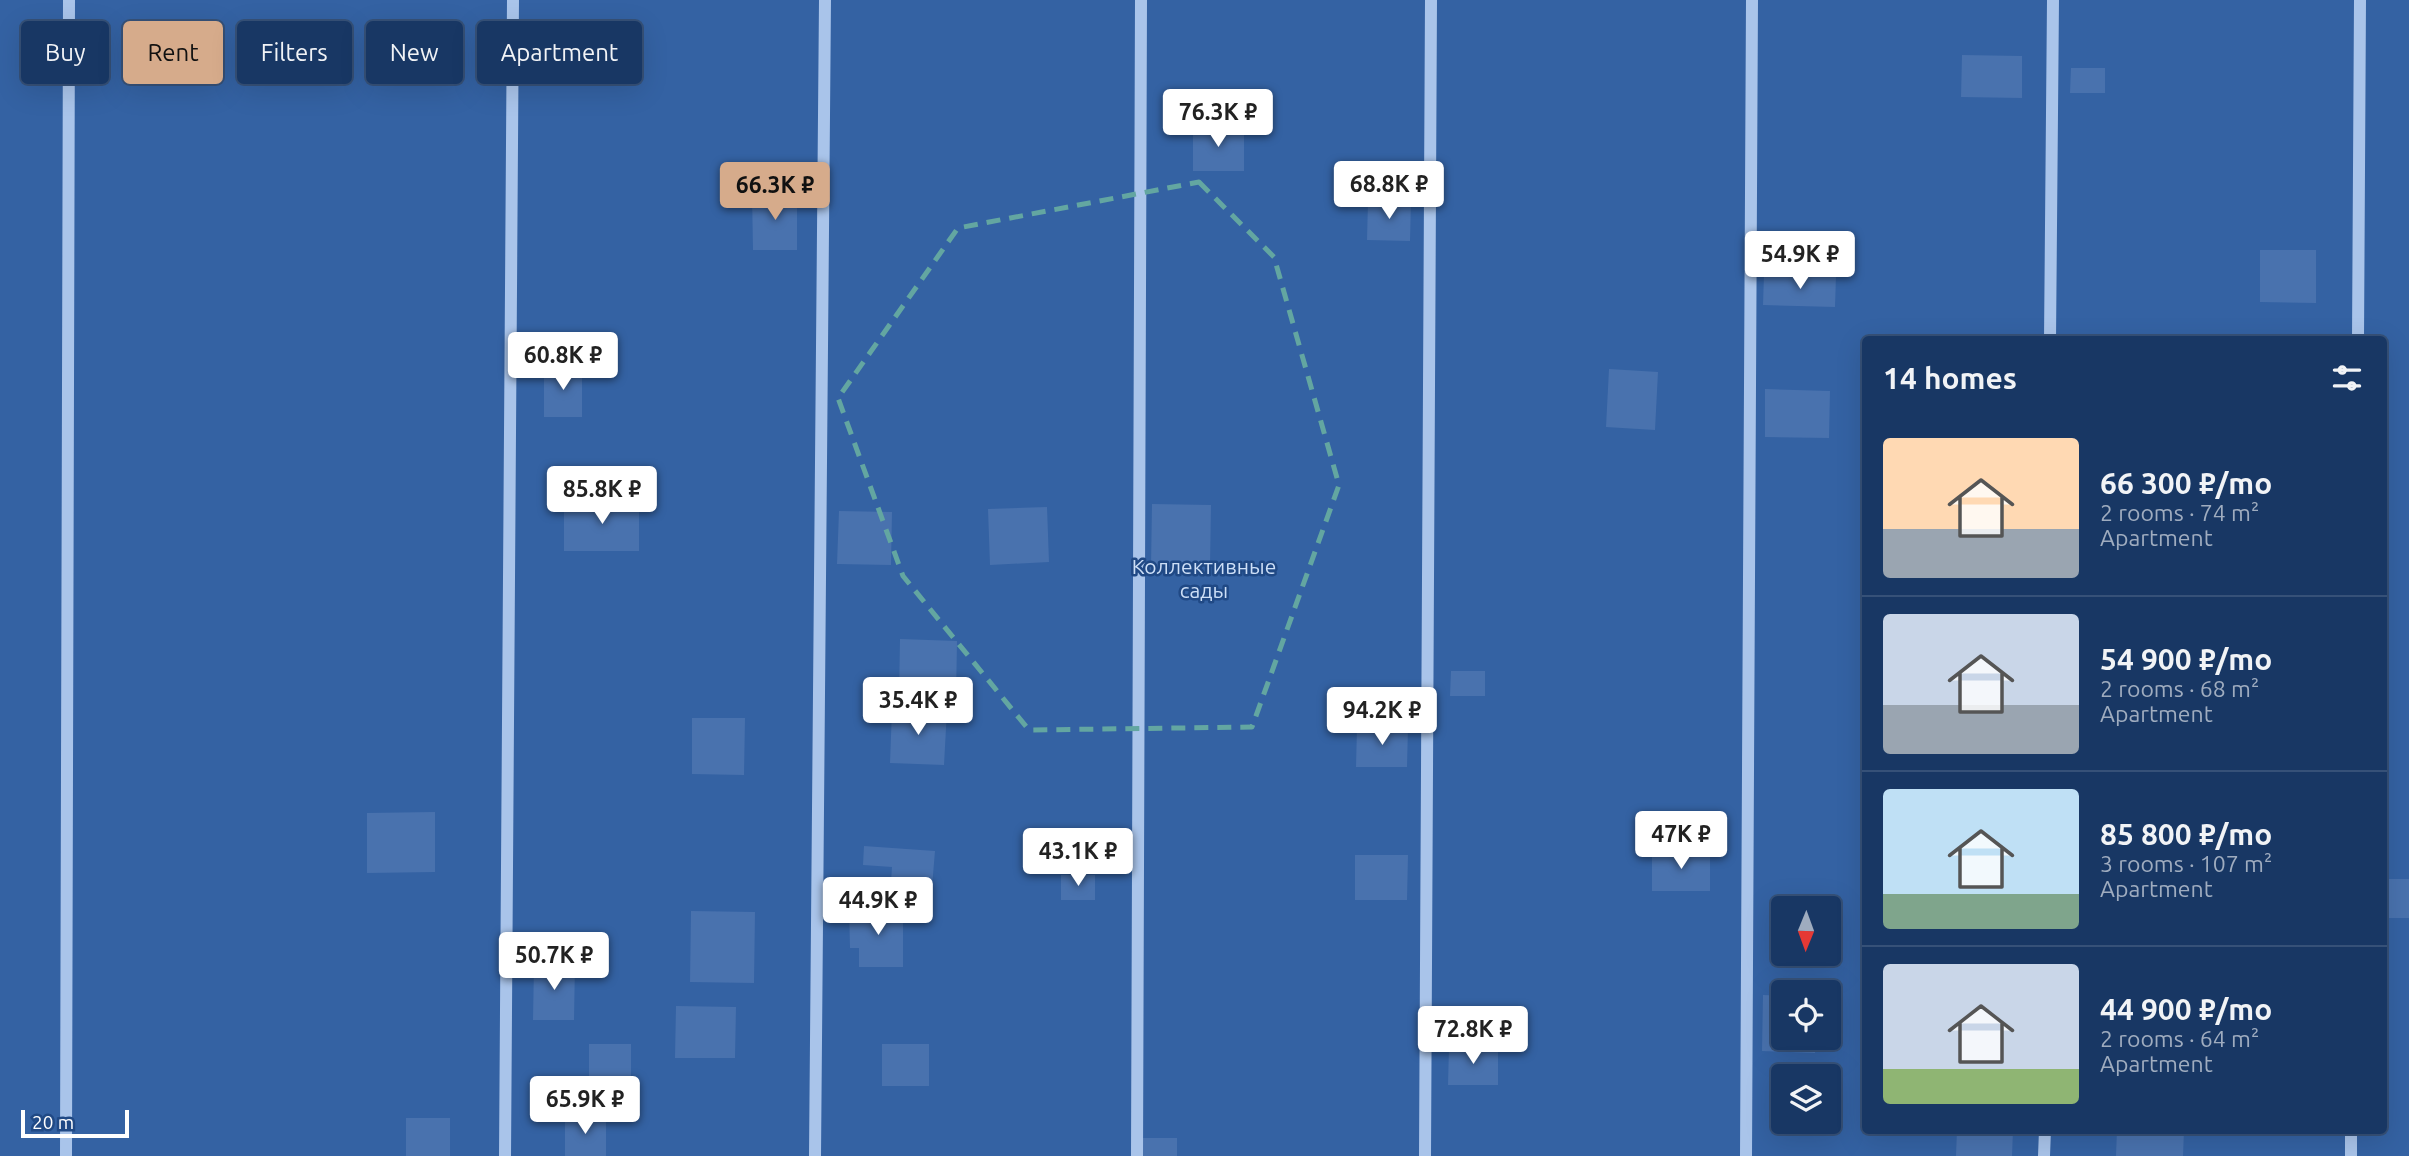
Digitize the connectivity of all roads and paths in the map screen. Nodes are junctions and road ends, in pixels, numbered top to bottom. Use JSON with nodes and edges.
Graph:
{"nodes":[{"id":1,"x":69,"y":0,"type":"edge"},
{"id":2,"x":513,"y":0,"type":"edge"},
{"id":3,"x":825,"y":0,"type":"edge"},
{"id":4,"x":1141,"y":0,"type":"edge"},
{"id":5,"x":1430,"y":0,"type":"edge"},
{"id":6,"x":1752,"y":0,"type":"edge"},
{"id":7,"x":2053,"y":0,"type":"edge"},
{"id":8,"x":2360,"y":0,"type":"edge"},
{"id":9,"x":2050,"y":336,"type":"edge"},
{"id":10,"x":2358,"y":336,"type":"edge"},
{"id":11,"x":2045,"y":1134,"type":"edge"},
{"id":12,"x":2351,"y":1134,"type":"edge"},
{"id":13,"x":66,"y":1156,"type":"edge"},
{"id":14,"x":505,"y":1156,"type":"edge"},
{"id":15,"x":815,"y":1156,"type":"edge"},
{"id":16,"x":1137,"y":1156,"type":"edge"},
{"id":17,"x":1425,"y":1156,"type":"edge"},
{"id":18,"x":1746,"y":1156,"type":"edge"},
{"id":19,"x":2044,"y":1156,"type":"edge"},
{"id":20,"x":2351,"y":1156,"type":"edge"}],
"edges":[{"from":1,"to":13,"type":"lane"},
{"from":2,"to":14,"type":"lane"},
{"from":3,"to":15,"type":"lane"},
{"from":4,"to":16,"type":"lane"},
{"from":5,"to":17,"type":"lane"},
{"from":6,"to":18,"type":"lane"},
{"from":7,"to":9,"type":"lane"},
{"from":8,"to":10,"type":"lane"},
{"from":11,"to":19,"type":"lane"},
{"from":12,"to":20,"type":"lane"}]}
